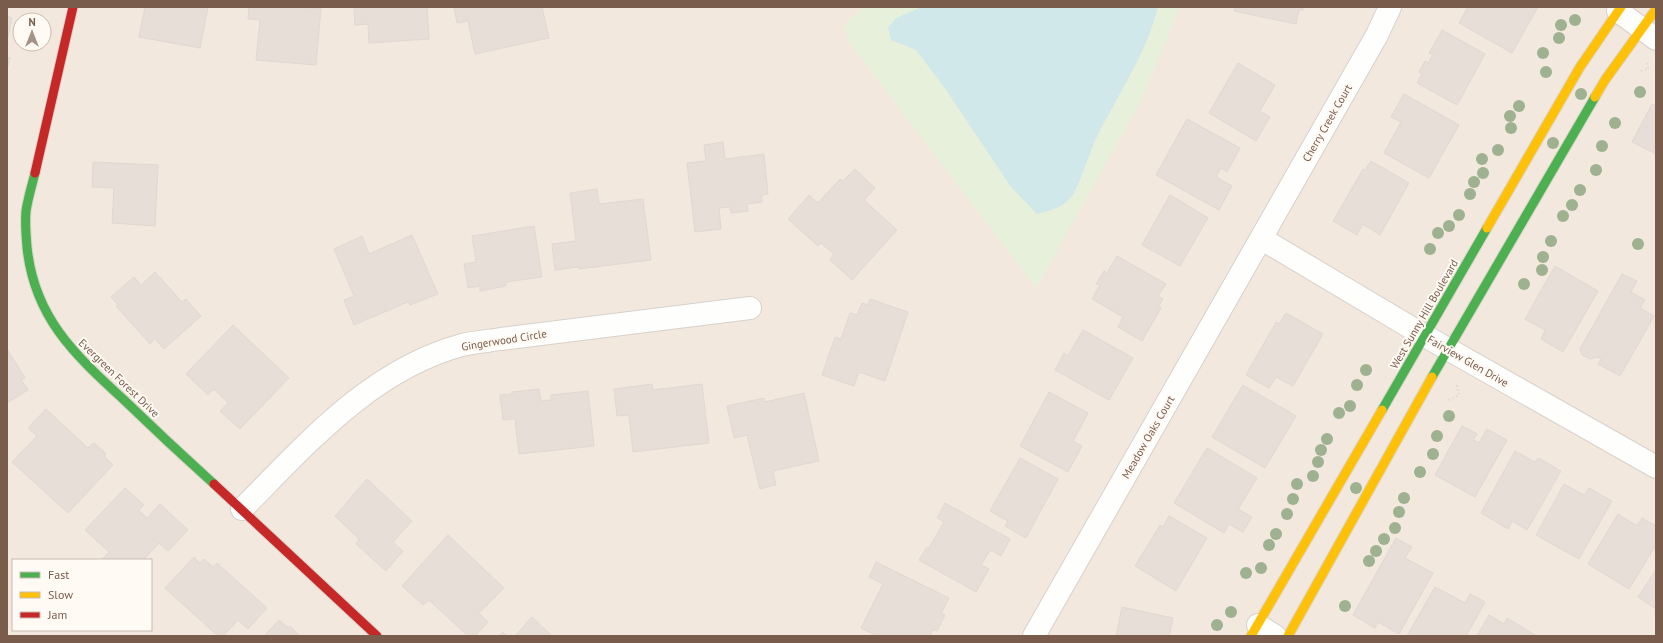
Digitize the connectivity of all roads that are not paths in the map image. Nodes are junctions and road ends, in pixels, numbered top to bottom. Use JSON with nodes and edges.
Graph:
{"nodes":[{"id":1,"x":73,"y":7,"type":"edge"},
{"id":2,"x":1390,"y":7,"type":"edge"},
{"id":3,"x":1620,"y":9,"type":"edge"},
{"id":4,"x":1656,"y":9,"type":"edge"},
{"id":5,"x":1649,"y":34,"type":"edge"},
{"id":6,"x":1262,"y":239,"type":"junction"},
{"id":7,"x":750,"y":308,"type":"dead end"},
{"id":8,"x":1425,"y":336,"type":"junction"},
{"id":9,"x":1448,"y":349,"type":"junction"},
{"id":10,"x":1656,"y":467,"type":"edge"},
{"id":11,"x":242,"y":509,"type":"junction"},
{"id":12,"x":1261,"y":632,"type":"edge"},
{"id":13,"x":377,"y":636,"type":"edge"},
{"id":14,"x":1034,"y":636,"type":"edge"},
{"id":15,"x":1288,"y":636,"type":"edge"}],
"edges":[{"from":1,"to":11,"type":"street","name":"Evergreen Forest Drive"},
{"from":2,"to":6,"type":"street","name":"Cherry Creek Court"},
{"from":3,"to":5,"type":"street"},
{"from":3,"to":8,"type":"street","name":"West Sunny Hill Boulevard"},
{"from":4,"to":5,"type":"street"},
{"from":5,"to":9,"type":"street"},
{"from":6,"to":8,"type":"street","name":"Fairview Glen Drive"},
{"from":6,"to":14,"type":"street","name":"Meadow Oaks Court"},
{"from":7,"to":11,"type":"street","name":"Gingerwood Circle"},
{"from":8,"to":9,"type":"street","name":"Fairview Glen Drive"},
{"from":8,"to":12,"type":"street","name":"West Sunny Hill Boulevard"},
{"from":9,"to":10,"type":"street","name":"Fairview Glen Drive"},
{"from":9,"to":15,"type":"street"},
{"from":11,"to":13,"type":"street","name":"Evergreen Forest Drive"}]}
